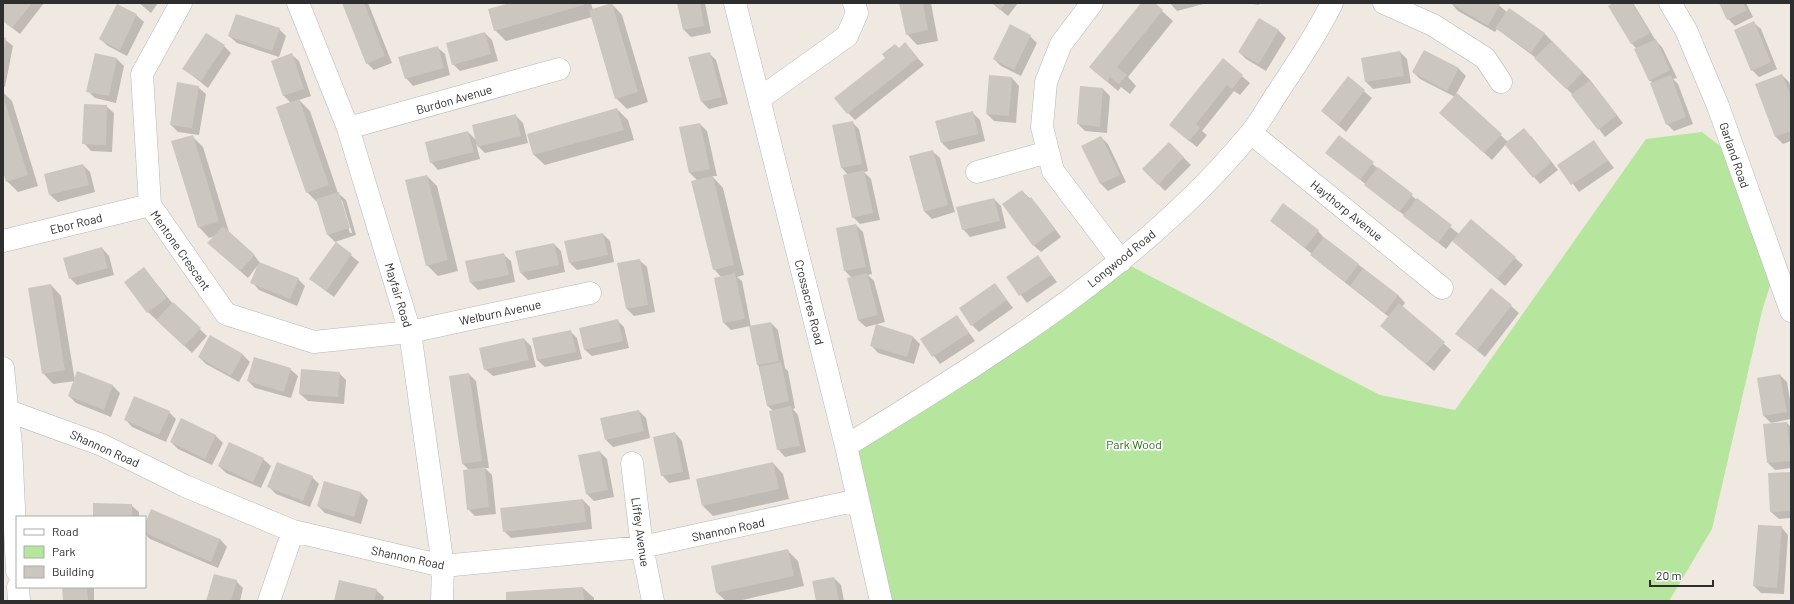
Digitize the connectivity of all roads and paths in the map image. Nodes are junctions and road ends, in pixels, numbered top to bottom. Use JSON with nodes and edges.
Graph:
{"nodes":[{"id":1,"x":181,"y":3,"type":"edge"},
{"id":2,"x":298,"y":3,"type":"edge"},
{"id":3,"x":735,"y":3,"type":"edge"},
{"id":4,"x":854,"y":3,"type":"edge"},
{"id":5,"x":1332,"y":3,"type":"edge"},
{"id":6,"x":1384,"y":3,"type":"edge"},
{"id":7,"x":1670,"y":3,"type":"edge"},
{"id":8,"x":1086,"y":5,"type":"edge"},
{"id":9,"x":559,"y":69,"type":"dead end"},
{"id":10,"x":1501,"y":82,"type":"dead end"},
{"id":11,"x":759,"y":99,"type":"junction"},
{"id":12,"x":348,"y":128,"type":"junction"},
{"id":13,"x":1251,"y":133,"type":"junction"},
{"id":14,"x":1048,"y":152,"type":"junction"},
{"id":15,"x":977,"y":172,"type":"dead end"},
{"id":16,"x":150,"y":205,"type":"junction"},
{"id":17,"x":3,"y":241,"type":"edge"},
{"id":18,"x":1121,"y":261,"type":"junction"},
{"id":19,"x":1442,"y":288,"type":"dead end"},
{"id":20,"x":590,"y":293,"type":"dead end"},
{"id":21,"x":1791,"y":311,"type":"edge"},
{"id":22,"x":410,"y":332,"type":"junction"},
{"id":23,"x":3,"y":368,"type":"edge"},
{"id":24,"x":5,"y":409,"type":"edge"},
{"id":25,"x":846,"y":446,"type":"junction"},
{"id":26,"x":632,"y":463,"type":"dead end"},
{"id":27,"x":858,"y":500,"type":"junction"},
{"id":28,"x":293,"y":531,"type":"junction"},
{"id":29,"x":642,"y":548,"type":"junction"},
{"id":30,"x":16,"y":550,"type":"edge"},
{"id":31,"x":443,"y":566,"type":"junction"},
{"id":32,"x":18,"y":588,"type":"edge"},
{"id":33,"x":18,"y":601,"type":"edge"},
{"id":34,"x":268,"y":601,"type":"edge"},
{"id":35,"x":442,"y":601,"type":"edge"},
{"id":36,"x":653,"y":601,"type":"edge"},
{"id":37,"x":881,"y":601,"type":"edge"}],
"edges":[{"from":1,"to":16,"type":"street","name":"Mentone Crescent"},
{"from":2,"to":12,"type":"street","name":"Mayfair Road"},
{"from":3,"to":11,"type":"street","name":"Crossacres Road"},
{"from":4,"to":11,"type":"street"},
{"from":5,"to":13,"type":"street","name":"Longwood Road"},
{"from":6,"to":10,"type":"street"},
{"from":7,"to":21,"type":"street","name":"Garland Road"},
{"from":8,"to":14,"type":"street"},
{"from":9,"to":12,"type":"street","name":"Burdon Avenue"},
{"from":11,"to":25,"type":"street","name":"Crossacres Road"},
{"from":12,"to":22,"type":"street","name":"Mayfair Road"},
{"from":13,"to":18,"type":"street","name":"Longwood Road"},
{"from":13,"to":19,"type":"street","name":"Haythorp Avenue"},
{"from":14,"to":15,"type":"street"},
{"from":14,"to":18,"type":"street"},
{"from":16,"to":17,"type":"street","name":"Ebor Road"},
{"from":16,"to":22,"type":"street","name":"Mentone Crescent"},
{"from":18,"to":25,"type":"street","name":"Longwood Road"},
{"from":20,"to":22,"type":"street","name":"Welburn Avenue"},
{"from":22,"to":31,"type":"street","name":"Mayfair Road"},
{"from":23,"to":24,"type":"street"},
{"from":24,"to":28,"type":"street","name":"Shannon Road"},
{"from":24,"to":30,"type":"street"},
{"from":25,"to":27,"type":"street","name":"Crossacres Road"},
{"from":26,"to":29,"type":"street","name":"Liffey Avenue"},
{"from":27,"to":29,"type":"street","name":"Shannon Road"},
{"from":27,"to":37,"type":"street","name":"Crossacres Road"},
{"from":28,"to":31,"type":"street","name":"Shannon Road"},
{"from":28,"to":34,"type":"street"},
{"from":29,"to":31,"type":"street","name":"Shannon Road"},
{"from":29,"to":36,"type":"street","name":"Liffey Avenue"},
{"from":31,"to":35,"type":"street","name":"Mayfair Road"},
{"from":32,"to":33,"type":"street"}]}
